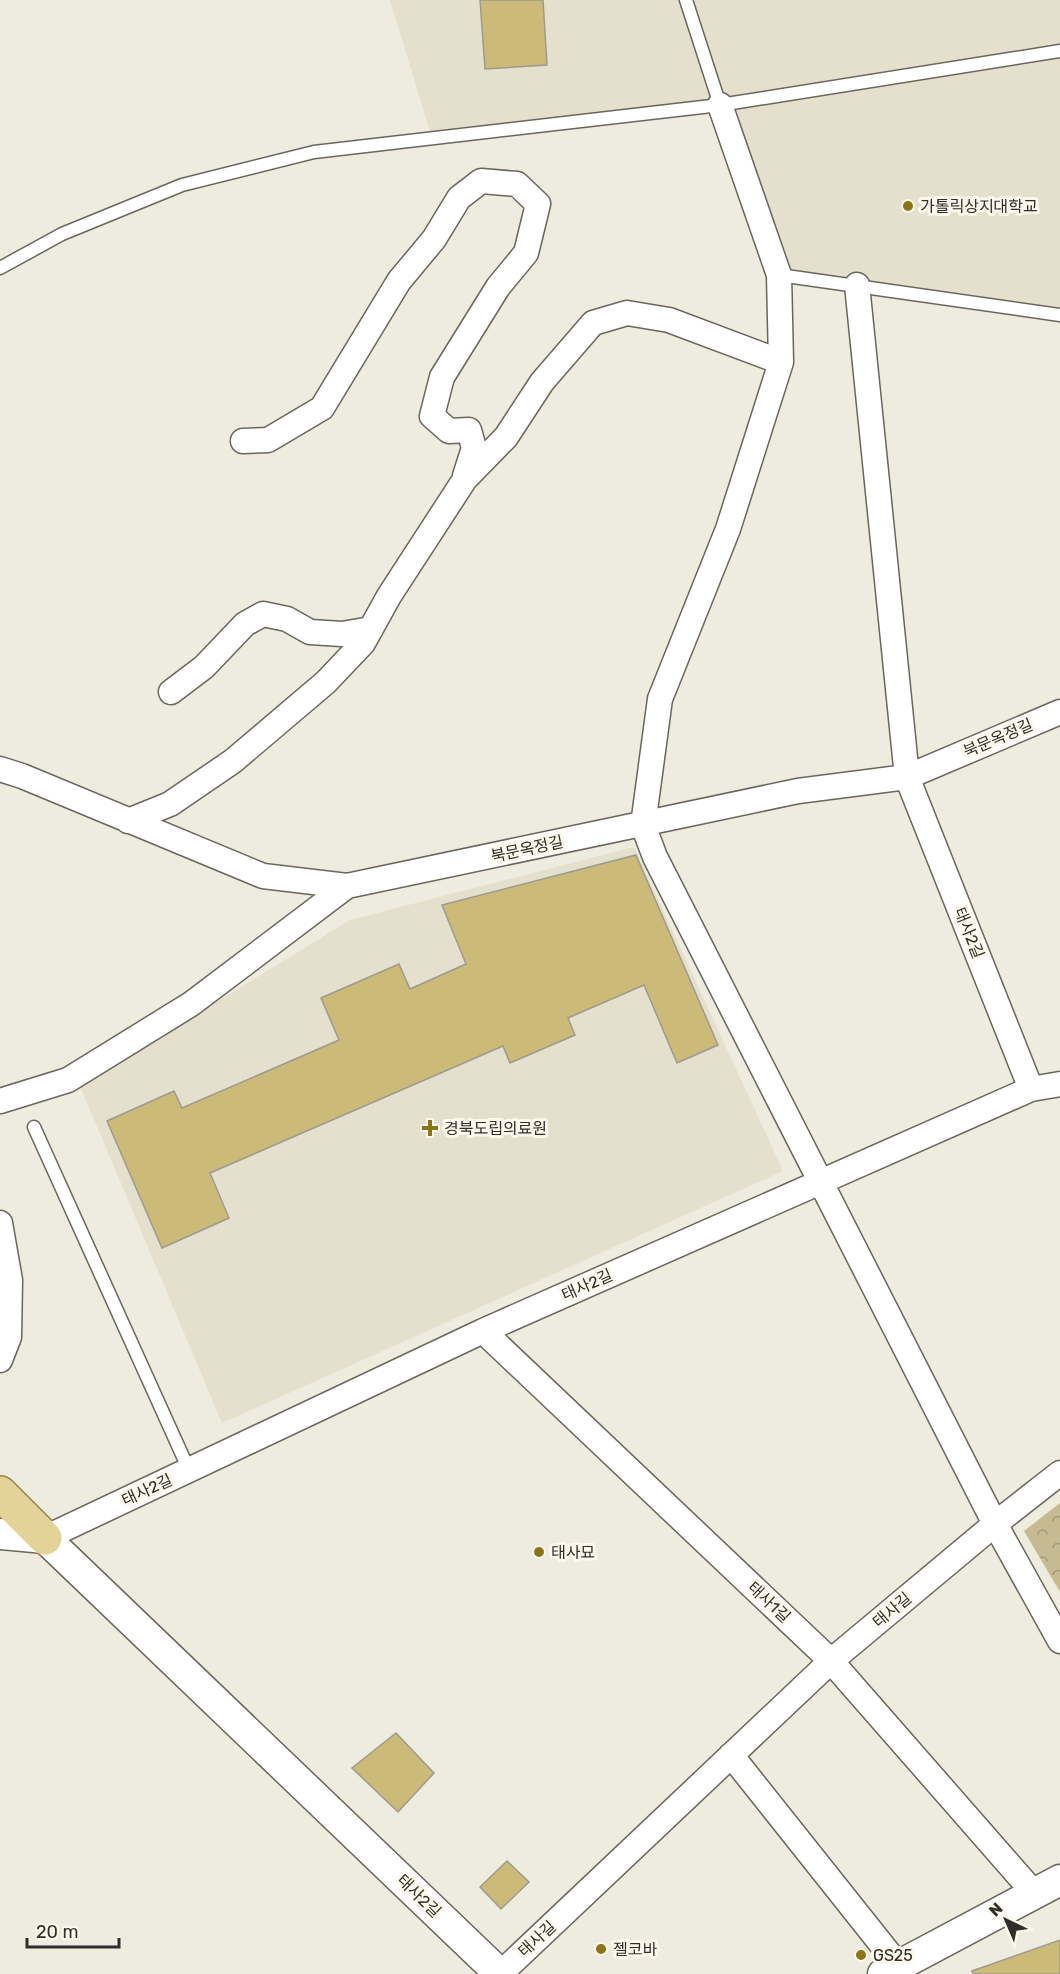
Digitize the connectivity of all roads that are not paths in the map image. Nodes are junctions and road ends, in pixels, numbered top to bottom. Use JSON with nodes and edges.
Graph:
{"nodes":[{"id":1,"x":686,"y":0,"type":"edge"},
{"id":2,"x":1060,"y":51,"type":"edge"},
{"id":3,"x":720,"y":105,"type":"junction"},
{"id":4,"x":0,"y":268,"type":"edge"},
{"id":5,"x":779,"y":274,"type":"junction"},
{"id":6,"x":857,"y":285,"type":"junction"},
{"id":7,"x":1060,"y":315,"type":"edge"},
{"id":8,"x":781,"y":362,"type":"junction"},
{"id":9,"x":243,"y":441,"type":"dead end"},
{"id":10,"x":465,"y":479,"type":"junction"},
{"id":11,"x":371,"y":629,"type":"junction"},
{"id":12,"x":171,"y":692,"type":"dead end"},
{"id":13,"x":1060,"y":712,"type":"edge"},
{"id":14,"x":0,"y":769,"type":"edge"},
{"id":15,"x":907,"y":777,"type":"junction"},
{"id":16,"x":128,"y":821,"type":"junction"},
{"id":17,"x":643,"y":825,"type":"junction"},
{"id":18,"x":347,"y":886,"type":"junction"},
{"id":19,"x":1060,"y":1084,"type":"edge"},
{"id":20,"x":1031,"y":1089,"type":"junction"},
{"id":21,"x":0,"y":1101,"type":"edge"},
{"id":22,"x":34,"y":1126,"type":"dead end"},
{"id":23,"x":822,"y":1181,"type":"junction"},
{"id":24,"x":0,"y":1223,"type":"edge"},
{"id":25,"x":483,"y":1331,"type":"junction"},
{"id":26,"x":0,"y":1360,"type":"edge"},
{"id":27,"x":189,"y":1470,"type":"junction"},
{"id":28,"x":1060,"y":1473,"type":"edge"},
{"id":29,"x":0,"y":1493,"type":"edge"},
{"id":30,"x":995,"y":1524,"type":"junction"},
{"id":31,"x":0,"y":1534,"type":"edge"},
{"id":32,"x":45,"y":1538,"type":"junction"},
{"id":33,"x":1060,"y":1641,"type":"edge"},
{"id":34,"x":831,"y":1661,"type":"junction"},
{"id":35,"x":732,"y":1755,"type":"junction"},
{"id":36,"x":1047,"y":1886,"type":"edge"},
{"id":37,"x":895,"y":1971,"type":"edge"},
{"id":38,"x":500,"y":1974,"type":"edge"}],
"edges":[{"from":1,"to":3,"type":"lane"},
{"from":2,"to":3,"type":"lane"},
{"from":3,"to":4,"type":"lane"},
{"from":3,"to":5,"type":"street"},
{"from":5,"to":6,"type":"lane"},
{"from":5,"to":8,"type":"street"},
{"from":6,"to":7,"type":"lane"},
{"from":6,"to":15,"type":"street","name":"태사2길"},
{"from":8,"to":10,"type":"street"},
{"from":8,"to":17,"type":"street"},
{"from":9,"to":10,"type":"street"},
{"from":10,"to":11,"type":"street"},
{"from":11,"to":12,"type":"street"},
{"from":11,"to":16,"type":"street"},
{"from":13,"to":15,"type":"street","name":"북문옥정길"},
{"from":14,"to":16,"type":"street","name":"북문옥정길"},
{"from":15,"to":17,"type":"street","name":"북문옥정길"},
{"from":15,"to":20,"type":"street","name":"태사2길"},
{"from":16,"to":18,"type":"street","name":"북문옥정길"},
{"from":17,"to":18,"type":"street","name":"북문옥정길"},
{"from":17,"to":23,"type":"street"},
{"from":18,"to":21,"type":"street"},
{"from":19,"to":20,"type":"street","name":"태사2길"},
{"from":20,"to":23,"type":"street","name":"태사2길"},
{"from":22,"to":27,"type":"lane"},
{"from":23,"to":25,"type":"street","name":"태사2길"},
{"from":23,"to":30,"type":"street"},
{"from":24,"to":26,"type":"street"},
{"from":25,"to":27,"type":"street","name":"태사2길"},
{"from":25,"to":34,"type":"street","name":"태사1길"},
{"from":27,"to":32,"type":"street","name":"태사2길"},
{"from":28,"to":30,"type":"street","name":"태사길"},
{"from":29,"to":32,"type":"main road"},
{"from":30,"to":33,"type":"street"},
{"from":30,"to":34,"type":"street","name":"태사길"},
{"from":31,"to":32,"type":"street"},
{"from":32,"to":38,"type":"street","name":"태사2길"},
{"from":34,"to":35,"type":"street","name":"태사길"},
{"from":34,"to":36,"type":"street","name":"태사1길"},
{"from":35,"to":37,"type":"street"},
{"from":35,"to":38,"type":"street","name":"태사길"},
{"from":36,"to":37,"type":"street"}]}
